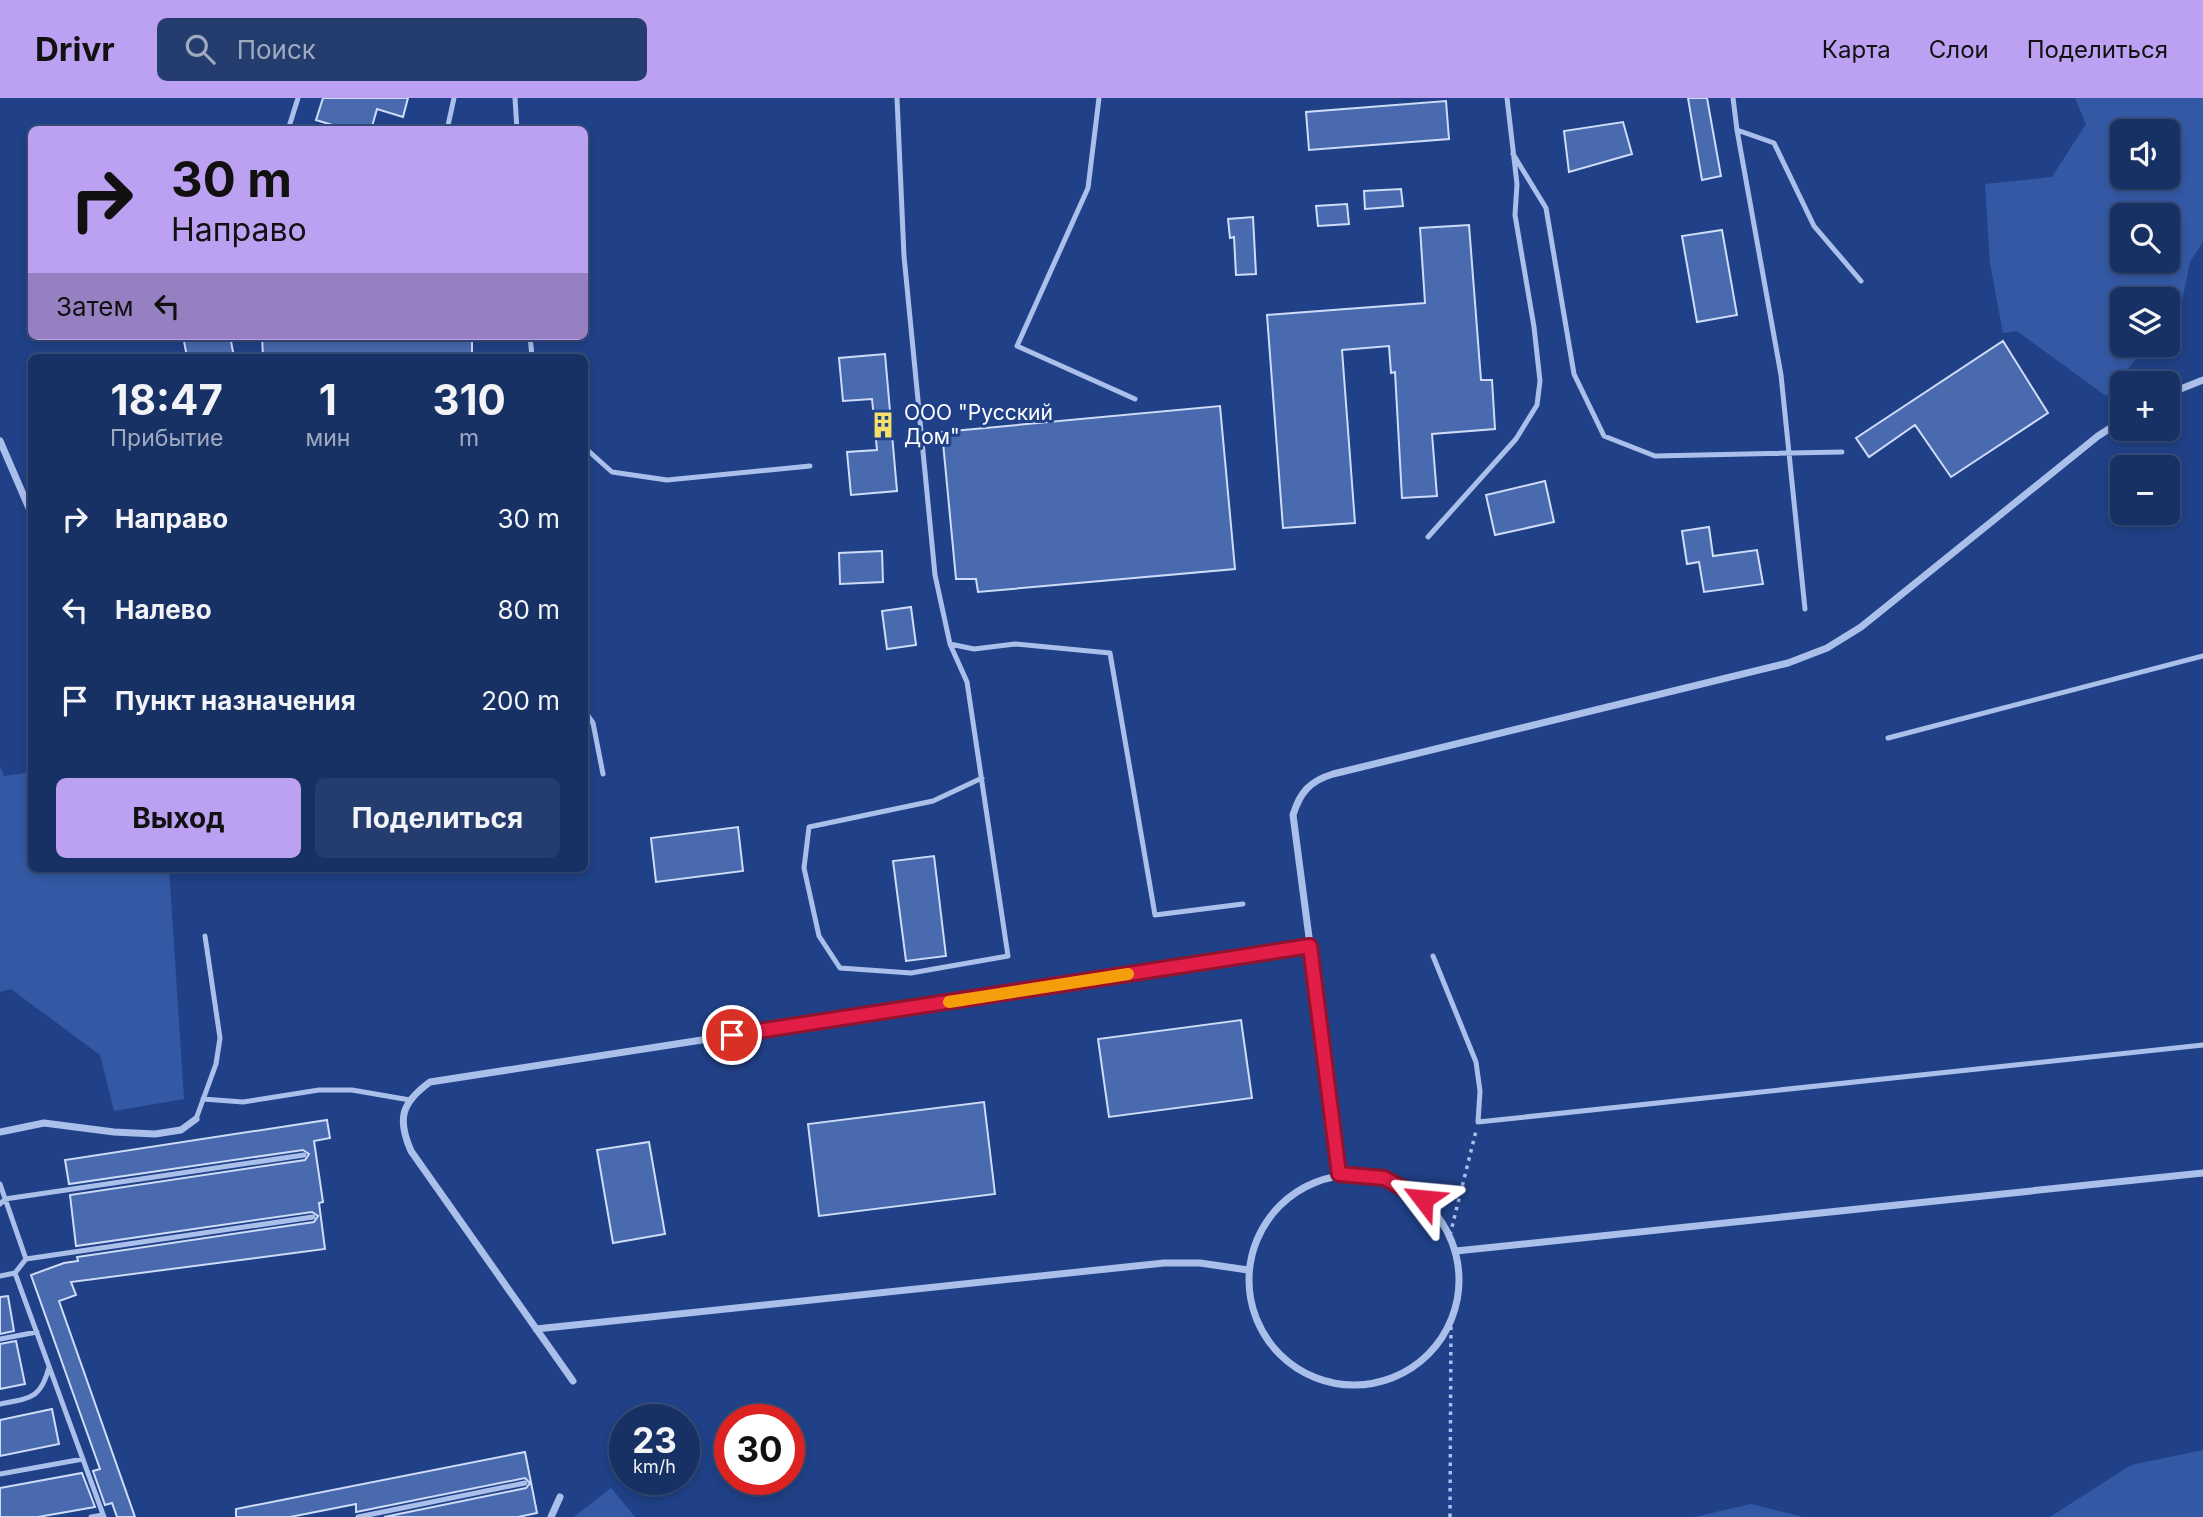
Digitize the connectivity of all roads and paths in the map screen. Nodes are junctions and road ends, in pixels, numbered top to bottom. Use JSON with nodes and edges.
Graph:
{"nodes":[{"id":1,"x":298,"y":98,"type":"edge"},
{"id":2,"x":454,"y":98,"type":"edge"},
{"id":3,"x":515,"y":98,"type":"edge"},
{"id":4,"x":897,"y":98,"type":"edge"},
{"id":5,"x":1099,"y":98,"type":"edge"},
{"id":6,"x":1507,"y":98,"type":"edge"},
{"id":7,"x":1733,"y":98,"type":"edge"},
{"id":8,"x":289,"y":126,"type":"edge"},
{"id":9,"x":448,"y":126,"type":"edge"},
{"id":10,"x":517,"y":126,"type":"edge"},
{"id":11,"x":1737,"y":130,"type":"junction"},
{"id":12,"x":1513,"y":154,"type":"junction"},
{"id":13,"x":1861,"y":281,"type":"dead end"},
{"id":14,"x":2203,"y":380,"type":"edge"},
{"id":15,"x":2180,"y":389,"type":"edge"},
{"id":16,"x":1135,"y":399,"type":"dead end"},
{"id":17,"x":2110,"y":428,"type":"edge"},
{"id":18,"x":0,"y":441,"type":"edge"},
{"id":19,"x":588,"y":451,"type":"edge"},
{"id":20,"x":1842,"y":452,"type":"dead end"},
{"id":21,"x":1790,"y":453,"type":"junction"},
{"id":22,"x":810,"y":466,"type":"dead end"},
{"id":23,"x":28,"y":506,"type":"edge"},
{"id":24,"x":1428,"y":537,"type":"dead end"},
{"id":25,"x":1805,"y":609,"type":"dead end"},
{"id":26,"x":950,"y":644,"type":"junction"},
{"id":27,"x":2203,"y":656,"type":"edge"},
{"id":28,"x":588,"y":716,"type":"edge"},
{"id":29,"x":1888,"y":738,"type":"dead end"},
{"id":30,"x":603,"y":775,"type":"dead end"},
{"id":31,"x":982,"y":778,"type":"junction"},
{"id":32,"x":1243,"y":904,"type":"dead end"},
{"id":33,"x":205,"y":936,"type":"dead end"},
{"id":34,"x":1310,"y":946,"type":"junction"},
{"id":35,"x":1433,"y":956,"type":"dead end"},
{"id":36,"x":2203,"y":1045,"type":"edge"},
{"id":37,"x":203,"y":1099,"type":"junction"},
{"id":38,"x":410,"y":1100,"type":"junction"},
{"id":39,"x":196,"y":1119,"type":"joint"},
{"id":40,"x":1478,"y":1122,"type":"junction"},
{"id":41,"x":0,"y":1132,"type":"edge"},
{"id":42,"x":304,"y":1155,"type":"dead end"},
{"id":43,"x":2203,"y":1173,"type":"edge"},
{"id":44,"x":1339,"y":1174,"type":"junction"},
{"id":45,"x":0,"y":1184,"type":"edge"},
{"id":46,"x":3,"y":1201,"type":"edge"},
{"id":47,"x":313,"y":1217,"type":"dead end"},
{"id":48,"x":1450,"y":1235,"type":"junction"},
{"id":49,"x":1456,"y":1251,"type":"junction"},
{"id":50,"x":26,"y":1259,"type":"junction"},
{"id":51,"x":1248,"y":1270,"type":"junction"},
{"id":52,"x":15,"y":1273,"type":"junction"},
{"id":53,"x":0,"y":1276,"type":"edge"},
{"id":54,"x":1451,"y":1322,"type":"junction"},
{"id":55,"x":536,"y":1329,"type":"junction"},
{"id":56,"x":37,"y":1332,"type":"junction"},
{"id":57,"x":0,"y":1339,"type":"edge"},
{"id":58,"x":49,"y":1367,"type":"junction"},
{"id":59,"x":573,"y":1381,"type":"dead end"},
{"id":60,"x":0,"y":1404,"type":"edge"},
{"id":61,"x":83,"y":1459,"type":"junction"},
{"id":62,"x":0,"y":1474,"type":"edge"},
{"id":63,"x":525,"y":1483,"type":"dead end"},
{"id":64,"x":560,"y":1497,"type":"dead end"},
{"id":65,"x":104,"y":1516,"type":"edge"},
{"id":66,"x":91,"y":1517,"type":"edge"},
{"id":67,"x":358,"y":1517,"type":"edge"},
{"id":68,"x":551,"y":1517,"type":"edge"},
{"id":69,"x":1450,"y":1517,"type":"edge"}],
"edges":[{"from":1,"to":8,"type":"lane"},
{"from":2,"to":9,"type":"lane"},
{"from":3,"to":10,"type":"lane"},
{"from":4,"to":26,"type":"lane"},
{"from":5,"to":16,"type":"lane"},
{"from":6,"to":12,"type":"lane"},
{"from":7,"to":11,"type":"lane"},
{"from":11,"to":13,"type":"lane"},
{"from":11,"to":21,"type":"lane"},
{"from":12,"to":21,"type":"lane"},
{"from":12,"to":24,"type":"lane"},
{"from":14,"to":15,"type":"street"},
{"from":17,"to":34,"type":"street"},
{"from":18,"to":23,"type":"street"},
{"from":19,"to":22,"type":"lane"},
{"from":20,"to":21,"type":"lane"},
{"from":21,"to":25,"type":"lane"},
{"from":26,"to":31,"type":"lane"},
{"from":26,"to":32,"type":"lane"},
{"from":27,"to":29,"type":"lane"},
{"from":28,"to":30,"type":"lane"},
{"from":31,"to":31,"type":"lane"},
{"from":33,"to":37,"type":"lane"},
{"from":34,"to":38,"type":"street"},
{"from":34,"to":44,"type":"street"},
{"from":35,"to":40,"type":"lane"},
{"from":36,"to":40,"type":"lane"},
{"from":37,"to":38,"type":"lane"},
{"from":37,"to":39,"type":"lane"},
{"from":38,"to":55,"type":"street"},
{"from":39,"to":41,"type":"street"},
{"from":40,"to":48,"type":"path"},
{"from":42,"to":46,"type":"lane"},
{"from":43,"to":49,"type":"street"},
{"from":44,"to":48,"type":"street"},
{"from":44,"to":51,"type":"street"},
{"from":45,"to":46,"type":"lane"},
{"from":46,"to":50,"type":"lane"},
{"from":47,"to":50,"type":"lane"},
{"from":48,"to":49,"type":"street"},
{"from":49,"to":54,"type":"street"},
{"from":50,"to":52,"type":"lane"},
{"from":51,"to":54,"type":"street"},
{"from":51,"to":55,"type":"street"},
{"from":52,"to":53,"type":"lane"},
{"from":52,"to":56,"type":"lane"},
{"from":54,"to":69,"type":"path"},
{"from":55,"to":59,"type":"street"},
{"from":56,"to":57,"type":"lane"},
{"from":56,"to":58,"type":"lane"},
{"from":58,"to":60,"type":"lane"},
{"from":58,"to":61,"type":"lane"},
{"from":61,"to":62,"type":"lane"},
{"from":61,"to":65,"type":"lane"},
{"from":63,"to":67,"type":"lane"},
{"from":64,"to":68,"type":"street"},
{"from":65,"to":66,"type":"lane"}]}
